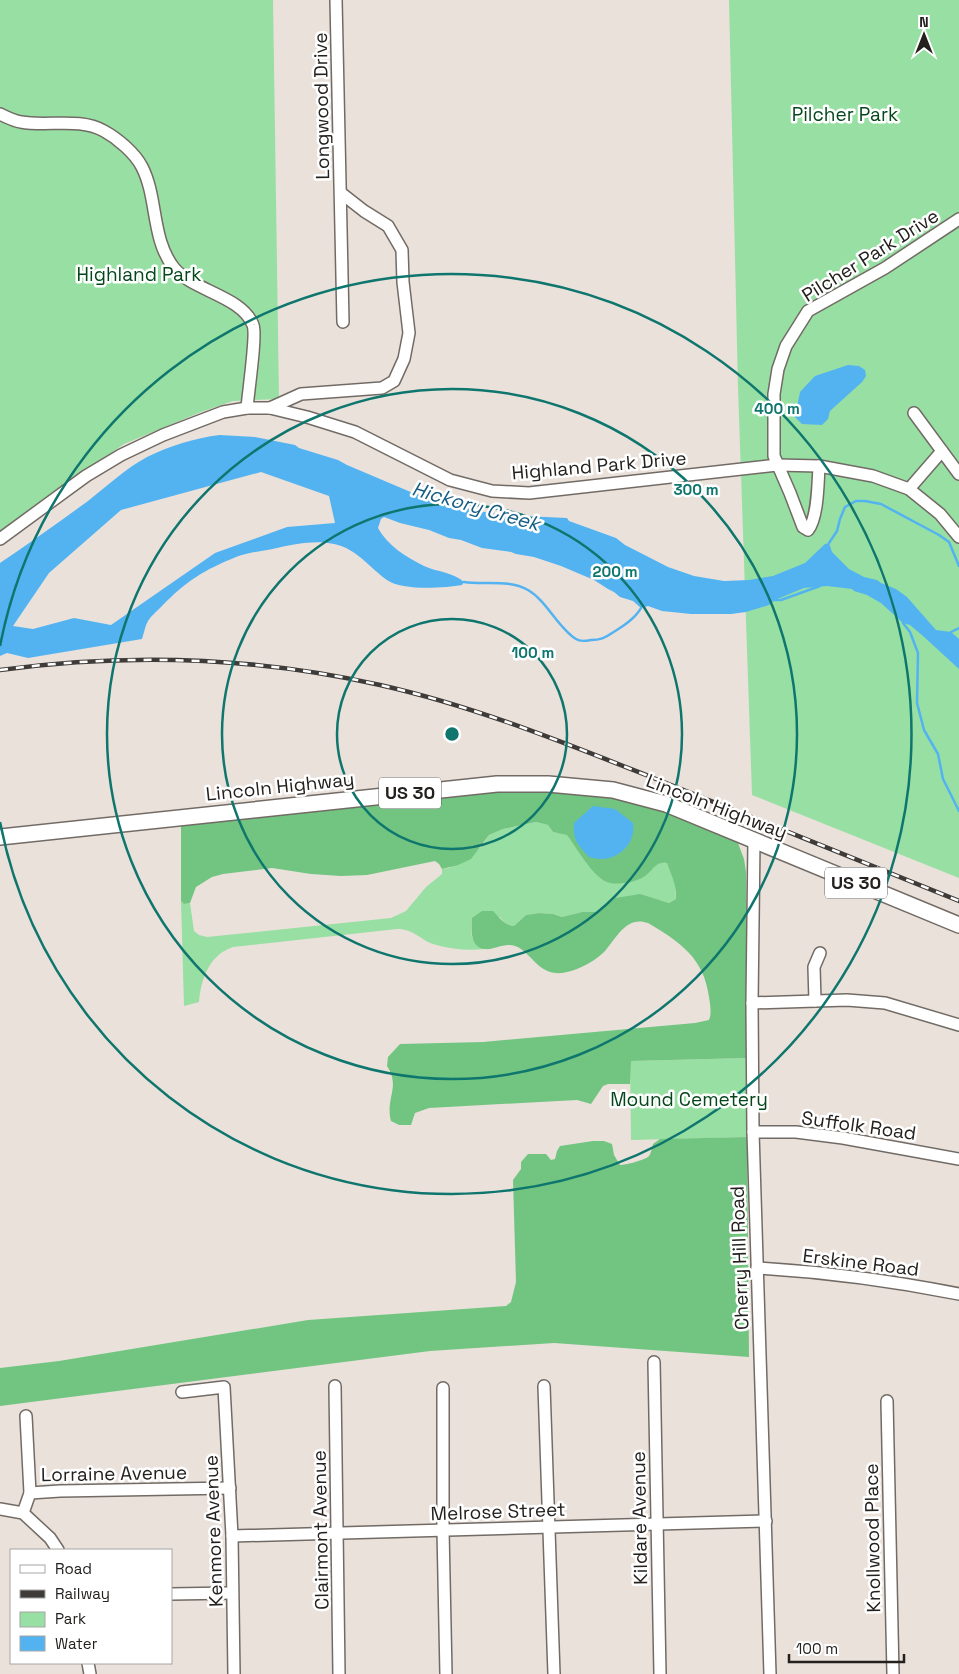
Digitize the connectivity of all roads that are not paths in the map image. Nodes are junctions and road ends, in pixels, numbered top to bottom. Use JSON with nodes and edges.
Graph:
{"nodes":[{"id":1,"x":336,"y":0,"type":"edge"},
{"id":2,"x":0,"y":114,"type":"edge"},
{"id":3,"x":341,"y":194,"type":"junction"},
{"id":4,"x":959,"y":219,"type":"edge"},
{"id":5,"x":343,"y":322,"type":"dead end"},
{"id":6,"x":247,"y":408,"type":"junction"},
{"id":7,"x":270,"y":408,"type":"junction"},
{"id":8,"x":914,"y":413,"type":"dead end"},
{"id":9,"x":942,"y":451,"type":"junction"},
{"id":10,"x":777,"y":465,"type":"junction"},
{"id":11,"x":820,"y":466,"type":"junction"},
{"id":12,"x":959,"y":474,"type":"edge"},
{"id":13,"x":909,"y":489,"type":"junction"},
{"id":14,"x":959,"y":537,"type":"edge"},
{"id":15,"x":0,"y":539,"type":"edge"},
{"id":16,"x":0,"y":837,"type":"edge"},
{"id":17,"x":754,"y":840,"type":"junction"},
{"id":18,"x":959,"y":925,"type":"edge"},
{"id":19,"x":820,"y":953,"type":"dead end"},
{"id":20,"x":815,"y":1001,"type":"junction"},
{"id":21,"x":752,"y":1003,"type":"junction"},
{"id":22,"x":959,"y":1025,"type":"edge"},
{"id":23,"x":753,"y":1132,"type":"junction"},
{"id":24,"x":959,"y":1159,"type":"edge"},
{"id":25,"x":757,"y":1268,"type":"junction"},
{"id":26,"x":959,"y":1294,"type":"edge"},
{"id":27,"x":654,"y":1362,"type":"dead end"},
{"id":28,"x":335,"y":1386,"type":"dead end"},
{"id":29,"x":544,"y":1386,"type":"dead end"},
{"id":30,"x":443,"y":1388,"type":"dead end"},
{"id":31,"x":182,"y":1392,"type":"dead end"},
{"id":32,"x":887,"y":1401,"type":"dead end"},
{"id":33,"x":26,"y":1416,"type":"dead end"},
{"id":34,"x":230,"y":1488,"type":"junction"},
{"id":35,"x":30,"y":1493,"type":"junction"},
{"id":36,"x":0,"y":1509,"type":"edge"},
{"id":37,"x":24,"y":1513,"type":"junction"},
{"id":38,"x":766,"y":1521,"type":"junction"},
{"id":39,"x":656,"y":1524,"type":"junction"},
{"id":40,"x":550,"y":1527,"type":"junction"},
{"id":41,"x":443,"y":1530,"type":"junction"},
{"id":42,"x":337,"y":1533,"type":"junction"},
{"id":43,"x":232,"y":1536,"type":"junction"},
{"id":44,"x":57,"y":1549,"type":"edge"},
{"id":45,"x":232,"y":1593,"type":"junction"},
{"id":46,"x":172,"y":1594,"type":"edge"},
{"id":47,"x":234,"y":1674,"type":"edge"},
{"id":48,"x":339,"y":1674,"type":"edge"},
{"id":49,"x":446,"y":1674,"type":"edge"},
{"id":50,"x":554,"y":1674,"type":"edge"},
{"id":51,"x":660,"y":1674,"type":"edge"},
{"id":52,"x":770,"y":1674,"type":"edge"},
{"id":53,"x":893,"y":1674,"type":"edge"}],
"edges":[{"from":1,"to":3,"type":"street","name":"Longwood Drive"},
{"from":2,"to":6,"type":"street"},
{"from":3,"to":5,"type":"street"},
{"from":3,"to":7,"type":"street","name":"Longwood Drive"},
{"from":4,"to":10,"type":"street","name":"Pilcher Park Drive"},
{"from":6,"to":7,"type":"street","name":"Highland Park Drive"},
{"from":6,"to":15,"type":"street","name":"Highland Park Drive"},
{"from":7,"to":10,"type":"street","name":"Highland Park Drive"},
{"from":8,"to":9,"type":"street"},
{"from":9,"to":12,"type":"street"},
{"from":9,"to":13,"type":"street"},
{"from":10,"to":11,"type":"street","name":"Highland Park Drive"},
{"from":10,"to":11,"type":"street","name":"Pilcher Park Drive"},
{"from":11,"to":13,"type":"street","name":"Highland Park Drive"},
{"from":13,"to":14,"type":"street","name":"Highland Park Drive"},
{"from":16,"to":17,"type":"main road","name":"Lincoln Highway","number":"US 30"},
{"from":17,"to":18,"type":"main road","name":"Lincoln Highway","number":"US 30"},
{"from":17,"to":21,"type":"street","name":"Cherry Hill Road"},
{"from":19,"to":20,"type":"street"},
{"from":20,"to":21,"type":"street"},
{"from":20,"to":22,"type":"street"},
{"from":21,"to":23,"type":"street","name":"Cherry Hill Road"},
{"from":23,"to":24,"type":"street","name":"Suffolk Road"},
{"from":23,"to":25,"type":"street","name":"Cherry Hill Road"},
{"from":25,"to":26,"type":"street","name":"Erskine Road"},
{"from":25,"to":38,"type":"street","name":"Cherry Hill Road"},
{"from":27,"to":39,"type":"street","name":"Kildare Avenue"},
{"from":28,"to":42,"type":"street","name":"Clairmont Avenue"},
{"from":29,"to":40,"type":"street"},
{"from":30,"to":41,"type":"street"},
{"from":31,"to":34,"type":"street","name":"Kenmore Avenue"},
{"from":32,"to":53,"type":"street","name":"Knollwood Place"},
{"from":33,"to":35,"type":"street"},
{"from":34,"to":35,"type":"street","name":"Lorraine Avenue"},
{"from":34,"to":43,"type":"street","name":"Kenmore Avenue"},
{"from":35,"to":37,"type":"street"},
{"from":36,"to":37,"type":"street"},
{"from":37,"to":44,"type":"street"},
{"from":38,"to":39,"type":"street","name":"Melrose Street"},
{"from":38,"to":52,"type":"street","name":"Cherry Hill Road"},
{"from":39,"to":40,"type":"street","name":"Melrose Street"},
{"from":39,"to":51,"type":"street","name":"Kildare Avenue"},
{"from":40,"to":41,"type":"street","name":"Melrose Street"},
{"from":40,"to":50,"type":"street"},
{"from":41,"to":42,"type":"street","name":"Melrose Street"},
{"from":41,"to":49,"type":"street"},
{"from":42,"to":43,"type":"street","name":"Melrose Street"},
{"from":42,"to":48,"type":"street","name":"Clairmont Avenue"},
{"from":43,"to":45,"type":"street","name":"Kenmore Avenue"},
{"from":45,"to":46,"type":"street"},
{"from":45,"to":47,"type":"street","name":"Kenmore Avenue"}]}
